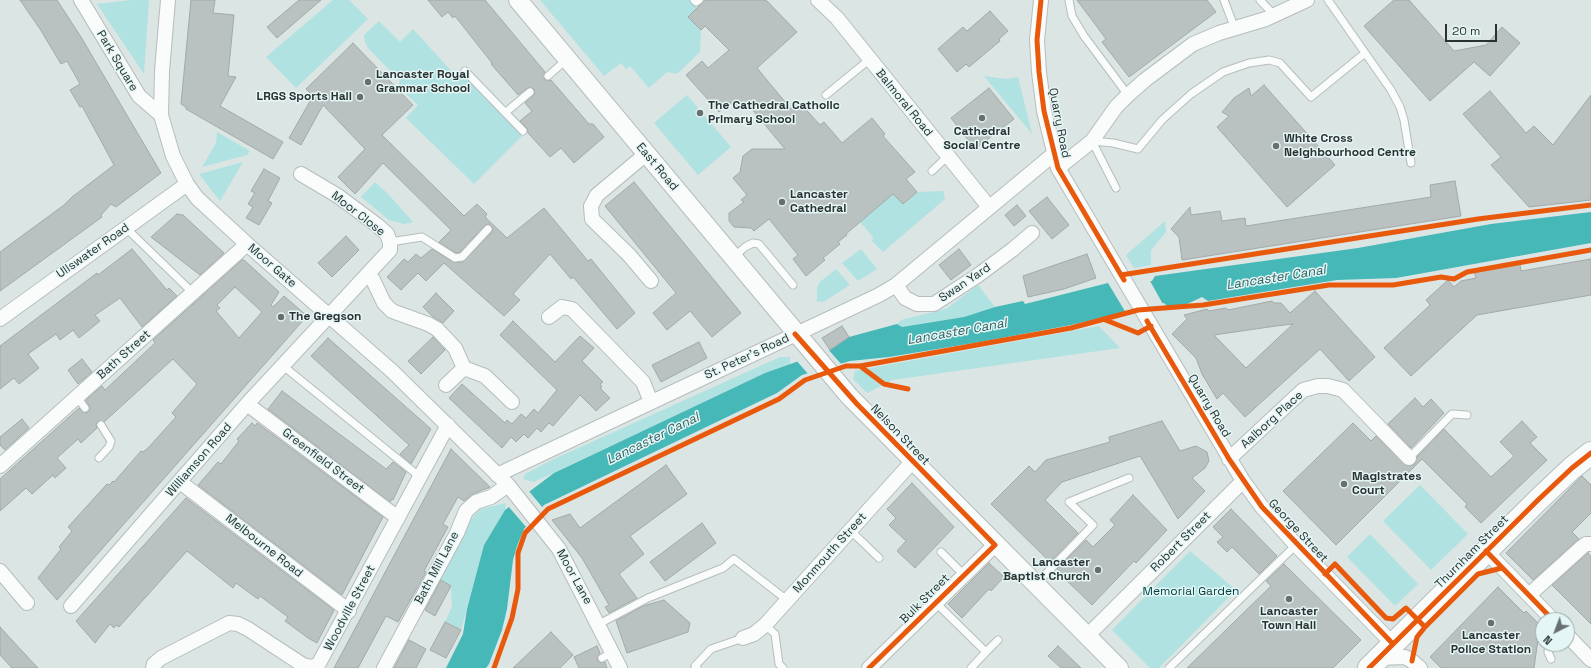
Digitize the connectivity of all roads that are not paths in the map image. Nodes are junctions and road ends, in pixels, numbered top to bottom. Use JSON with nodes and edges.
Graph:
{"nodes":[{"id":1,"x":81,"y":0,"type":"edge"},
{"id":2,"x":168,"y":0,"type":"edge"},
{"id":3,"x":518,"y":0,"type":"edge"},
{"id":4,"x":694,"y":0,"type":"edge"},
{"id":5,"x":699,"y":0,"type":"edge"},
{"id":6,"x":818,"y":0,"type":"edge"},
{"id":7,"x":1041,"y":0,"type":"edge"},
{"id":8,"x":1069,"y":0,"type":"edge"},
{"id":9,"x":1224,"y":0,"type":"edge"},
{"id":10,"x":1260,"y":0,"type":"edge"},
{"id":11,"x":1307,"y":0,"type":"edge"},
{"id":12,"x":1328,"y":0,"type":"edge"},
{"id":13,"x":1274,"y":15,"type":"junction"},
{"id":14,"x":1235,"y":28,"type":"junction"},
{"id":15,"x":1366,"y":53,"type":"junction"},
{"id":16,"x":568,"y":59,"type":"junction"},
{"id":17,"x":870,"y":59,"type":"junction"},
{"id":18,"x":466,"y":71,"type":"dead end"},
{"id":19,"x":548,"y":76,"type":"dead end"},
{"id":20,"x":530,"y":92,"type":"dead end"},
{"id":21,"x":826,"y":95,"type":"dead end"},
{"id":22,"x":1128,"y":95,"type":"junction"},
{"id":23,"x":506,"y":112,"type":"junction"},
{"id":24,"x":161,"y":115,"type":"junction"},
{"id":25,"x":523,"y":131,"type":"dead end"},
{"id":26,"x":1092,"y":141,"type":"junction"},
{"id":27,"x":1054,"y":153,"type":"junction"},
{"id":28,"x":646,"y":154,"type":"junction"},
{"id":29,"x":948,"y":156,"type":"junction"},
{"id":30,"x":1411,"y":163,"type":"dead end"},
{"id":31,"x":1058,"y":168,"type":"junction"},
{"id":32,"x":932,"y":171,"type":"dead end"},
{"id":33,"x":301,"y":174,"type":"dead end"},
{"id":34,"x":187,"y":184,"type":"junction"},
{"id":35,"x":1116,"y":188,"type":"dead end"},
{"id":36,"x":989,"y":207,"type":"junction"},
{"id":37,"x":126,"y":228,"type":"junction"},
{"id":38,"x":488,"y":229,"type":"dead end"},
{"id":39,"x":1032,"y":233,"type":"dead end"},
{"id":40,"x":390,"y":242,"type":"junction"},
{"id":41,"x":247,"y":244,"type":"junction"},
{"id":42,"x":733,"y":258,"type":"junction"},
{"id":43,"x":368,"y":275,"type":"junction"},
{"id":44,"x":651,"y":281,"type":"dead end"},
{"id":45,"x":793,"y":285,"type":"dead end"},
{"id":46,"x":896,"y":285,"type":"junction"},
{"id":47,"x":192,"y":292,"type":"junction"},
{"id":48,"x":329,"y":315,"type":"junction"},
{"id":49,"x":549,"y":317,"type":"dead end"},
{"id":50,"x":0,"y":318,"type":"edge"},
{"id":51,"x":796,"y":334,"type":"junction"},
{"id":52,"x":282,"y":365,"type":"junction"},
{"id":53,"x":464,"y":368,"type":"junction"},
{"id":54,"x":446,"y":385,"type":"dead end"},
{"id":55,"x":512,"y":402,"type":"dead end"},
{"id":56,"x":652,"y":402,"type":"junction"},
{"id":57,"x":247,"y":404,"type":"junction"},
{"id":58,"x":1467,"y":415,"type":"dead end"},
{"id":59,"x":101,"y":425,"type":"dead end"},
{"id":60,"x":448,"y":425,"type":"junction"},
{"id":61,"x":1591,"y":453,"type":"edge"},
{"id":62,"x":99,"y":458,"type":"dead end"},
{"id":63,"x":1409,"y":458,"type":"joint"},
{"id":64,"x":1229,"y":459,"type":"junction"},
{"id":65,"x":912,"y":462,"type":"junction"},
{"id":66,"x":0,"y":466,"type":"edge"},
{"id":67,"x":497,"y":475,"type":"junction"},
{"id":68,"x":420,"y":477,"type":"junction"},
{"id":69,"x":1129,"y":478,"type":"dead end"},
{"id":70,"x":1242,"y":481,"type":"junction"},
{"id":71,"x":180,"y":482,"type":"junction"},
{"id":72,"x":512,"y":490,"type":"junction"},
{"id":73,"x":398,"y":518,"type":"junction"},
{"id":74,"x":851,"y":531,"type":"junction"},
{"id":75,"x":1589,"y":544,"type":"edge"},
{"id":76,"x":995,"y":545,"type":"junction"},
{"id":77,"x":1296,"y":545,"type":"junction"},
{"id":78,"x":1486,"y":551,"type":"junction"},
{"id":79,"x":941,"y":552,"type":"dead end"},
{"id":80,"x":879,"y":558,"type":"dead end"},
{"id":81,"x":0,"y":571,"type":"edge"},
{"id":82,"x":964,"y":575,"type":"junction"},
{"id":83,"x":1035,"y":585,"type":"junction"},
{"id":84,"x":1529,"y":595,"type":"junction"},
{"id":85,"x":787,"y":600,"type":"junction"},
{"id":86,"x":27,"y":603,"type":"dead end"},
{"id":87,"x":936,"y":603,"type":"junction"},
{"id":88,"x":71,"y":606,"type":"dead end"},
{"id":89,"x":349,"y":611,"type":"junction"},
{"id":90,"x":1545,"y":612,"type":"edge"},
{"id":91,"x":599,"y":624,"type":"junction"},
{"id":92,"x":765,"y":625,"type":"junction"},
{"id":93,"x":1086,"y":637,"type":"junction"},
{"id":94,"x":743,"y":638,"type":"joint"},
{"id":95,"x":998,"y":640,"type":"dead end"},
{"id":96,"x":1575,"y":643,"type":"edge"},
{"id":97,"x":986,"y":652,"type":"junction"},
{"id":98,"x":1548,"y":652,"type":"edge"},
{"id":99,"x":1380,"y":656,"type":"edge"},
{"id":100,"x":1551,"y":659,"type":"dead end"},
{"id":101,"x":1591,"y":660,"type":"edge"},
{"id":102,"x":876,"y":666,"type":"edge"},
{"id":103,"x":153,"y":668,"type":"edge"},
{"id":104,"x":384,"y":668,"type":"edge"},
{"id":105,"x":620,"y":668,"type":"edge"},
{"id":106,"x":697,"y":668,"type":"edge"},
{"id":107,"x":783,"y":668,"type":"edge"},
{"id":108,"x":971,"y":668,"type":"edge"},
{"id":109,"x":1119,"y":668,"type":"edge"},
{"id":110,"x":1170,"y":668,"type":"edge"},
{"id":111,"x":1420,"y":668,"type":"edge"}],
"edges":[{"from":1,"to":24,"type":"street","name":"Park Square"},
{"from":2,"to":24,"type":"street","name":"Moor Gate"},
{"from":3,"to":16,"type":"street","name":"East Road"},
{"from":4,"to":5,"type":"lane"},
{"from":6,"to":17,"type":"street","name":"Balmoral Road"},
{"from":7,"to":27,"type":"street","name":"Quarry Road"},
{"from":8,"to":22,"type":"lane"},
{"from":9,"to":14,"type":"lane"},
{"from":10,"to":13,"type":"lane"},
{"from":11,"to":13,"type":"street"},
{"from":12,"to":15,"type":"lane"},
{"from":13,"to":14,"type":"street"},
{"from":14,"to":22,"type":"street"},
{"from":15,"to":26,"type":"lane"},
{"from":15,"to":30,"type":"lane"},
{"from":16,"to":19,"type":"lane"},
{"from":16,"to":28,"type":"street","name":"East Road"},
{"from":17,"to":21,"type":"lane"},
{"from":17,"to":29,"type":"street","name":"Balmoral Road"},
{"from":18,"to":23,"type":"lane"},
{"from":20,"to":23,"type":"lane"},
{"from":22,"to":26,"type":"street"},
{"from":23,"to":25,"type":"lane"},
{"from":24,"to":34,"type":"street","name":"Moor Gate"},
{"from":26,"to":31,"type":"street"},
{"from":26,"to":35,"type":"lane"},
{"from":27,"to":31,"type":"street","name":"Quarry Road"},
{"from":27,"to":36,"type":"street","name":"St. Peter's Road"},
{"from":28,"to":42,"type":"street","name":"East Road"},
{"from":28,"to":44,"type":"street"},
{"from":29,"to":32,"type":"lane"},
{"from":29,"to":36,"type":"street","name":"Balmoral Road"},
{"from":31,"to":64,"type":"street","name":"Quarry Road"},
{"from":33,"to":40,"type":"street","name":"Moor Close"},
{"from":34,"to":37,"type":"street","name":"Ullswater Road"},
{"from":34,"to":41,"type":"street","name":"Moor Gate"},
{"from":36,"to":46,"type":"street","name":"St. Peter's Road"},
{"from":37,"to":47,"type":"lane"},
{"from":37,"to":50,"type":"street","name":"Ullswater Road"},
{"from":38,"to":40,"type":"lane"},
{"from":39,"to":46,"type":"street","name":"Swan Yard"},
{"from":40,"to":43,"type":"street","name":"Moor Close"},
{"from":41,"to":47,"type":"street","name":"Bath Street"},
{"from":41,"to":48,"type":"street","name":"Moor Gate"},
{"from":42,"to":45,"type":"lane"},
{"from":42,"to":51,"type":"street","name":"East Road"},
{"from":43,"to":48,"type":"street","name":"Moor Close"},
{"from":43,"to":53,"type":"street"},
{"from":46,"to":51,"type":"street","name":"St. Peter's Road"},
{"from":47,"to":66,"type":"street","name":"Bath Street"},
{"from":48,"to":52,"type":"street","name":"Williamson Road"},
{"from":48,"to":60,"type":"street","name":"Moor Gate"},
{"from":49,"to":56,"type":"street"},
{"from":51,"to":56,"type":"street","name":"St. Peter's Road"},
{"from":51,"to":65,"type":"street","name":"Nelson Street"},
{"from":52,"to":57,"type":"street","name":"Williamson Road"},
{"from":52,"to":68,"type":"lane"},
{"from":53,"to":54,"type":"street"},
{"from":53,"to":55,"type":"street"},
{"from":56,"to":67,"type":"street","name":"St. Peter's Road"},
{"from":57,"to":71,"type":"street","name":"Williamson Road"},
{"from":57,"to":73,"type":"street","name":"Greenfield Street"},
{"from":58,"to":63,"type":"lane"},
{"from":59,"to":62,"type":"lane"},
{"from":60,"to":67,"type":"street","name":"Moor Gate"},
{"from":60,"to":68,"type":"street","name":"Woodville Street"},
{"from":61,"to":78,"type":"main road","name":"Thurnham Street"},
{"from":63,"to":64,"type":"street","name":"Aalborg Place"},
{"from":64,"to":70,"type":"street","name":"Quarry Road"},
{"from":65,"to":74,"type":"street","name":"Monmouth Street"},
{"from":65,"to":76,"type":"street","name":"Nelson Street"},
{"from":67,"to":72,"type":"street","name":"Moor Gate"},
{"from":68,"to":73,"type":"street","name":"Woodville Street"},
{"from":69,"to":83,"type":"lane"},
{"from":70,"to":77,"type":"street","name":"George Street"},
{"from":70,"to":93,"type":"street","name":"Robert Street"},
{"from":71,"to":88,"type":"street","name":"Williamson Road"},
{"from":71,"to":89,"type":"street","name":"Melbourne Road"},
{"from":72,"to":91,"type":"street","name":"Moor Lane"},
{"from":72,"to":104,"type":"street","name":"Bath Mill Lane"},
{"from":73,"to":89,"type":"street","name":"Woodville Street"},
{"from":74,"to":80,"type":"lane"},
{"from":74,"to":85,"type":"street","name":"Monmouth Street"},
{"from":75,"to":84,"type":"street"},
{"from":76,"to":82,"type":"street","name":"Bulk Street"},
{"from":76,"to":83,"type":"street","name":"Nelson Street"},
{"from":77,"to":99,"type":"street","name":"George Street"},
{"from":77,"to":110,"type":"lane"},
{"from":78,"to":84,"type":"street"},
{"from":78,"to":99,"type":"main road","name":"Thurnham Street"},
{"from":79,"to":82,"type":"lane"},
{"from":81,"to":86,"type":"street"},
{"from":82,"to":87,"type":"street","name":"Bulk Street"},
{"from":83,"to":93,"type":"street","name":"Nelson Street"},
{"from":84,"to":90,"type":"street"},
{"from":85,"to":91,"type":"lane"},
{"from":85,"to":92,"type":"street","name":"Monmouth Street"},
{"from":87,"to":97,"type":"lane"},
{"from":87,"to":102,"type":"street","name":"Bulk Street"},
{"from":89,"to":103,"type":"street","name":"Woodville Street"},
{"from":91,"to":105,"type":"street","name":"Moor Lane"},
{"from":92,"to":94,"type":"street","name":"Monmouth Street"},
{"from":92,"to":107,"type":"lane"},
{"from":93,"to":109,"type":"street","name":"Nelson Street"},
{"from":94,"to":106,"type":"lane"},
{"from":95,"to":97,"type":"lane"},
{"from":96,"to":101,"type":"street"},
{"from":97,"to":108,"type":"lane"},
{"from":98,"to":100,"type":"lane"},
{"from":99,"to":111,"type":"street"}]}
